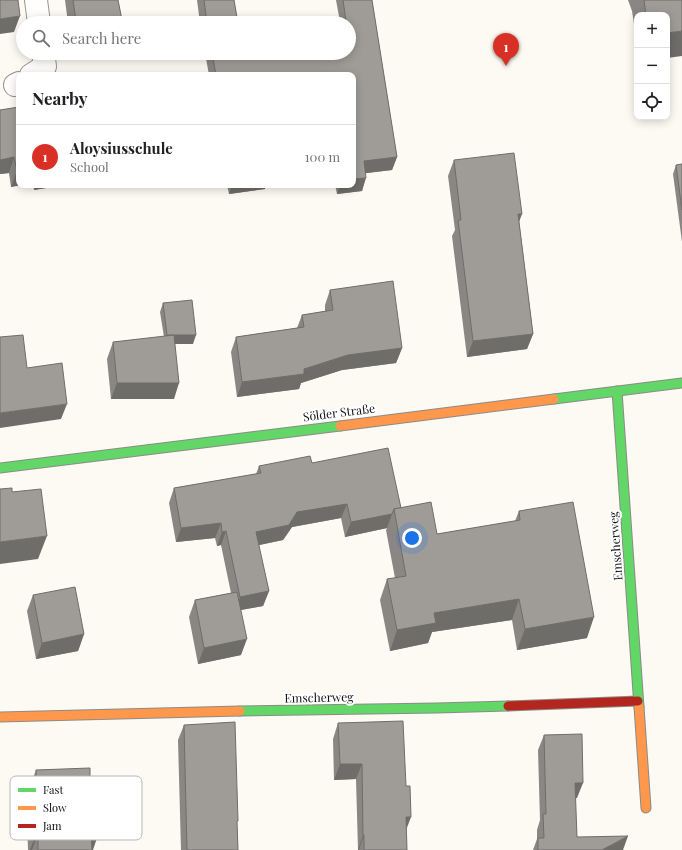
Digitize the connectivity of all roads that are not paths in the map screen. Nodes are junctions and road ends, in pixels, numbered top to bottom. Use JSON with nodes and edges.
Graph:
{"nodes":[{"id":1,"x":36,"y":0,"type":"edge"},
{"id":2,"x":38,"y":16,"type":"edge"},
{"id":3,"x":45,"y":60,"type":"edge"},
{"id":4,"x":36,"y":72,"type":"edge"},
{"id":5,"x":682,"y":383,"type":"edge"},
{"id":6,"x":617,"y":391,"type":"junction"},
{"id":7,"x":0,"y":468,"type":"edge"},
{"id":8,"x":638,"y":701,"type":"junction"},
{"id":9,"x":0,"y":717,"type":"edge"},
{"id":10,"x":646,"y":808,"type":"dead end"}],
"edges":[{"from":1,"to":2,"type":"street"},
{"from":3,"to":4,"type":"street"},
{"from":5,"to":6,"type":"street","name":"Sölder Straße"},
{"from":6,"to":7,"type":"street","name":"Sölder Straße"},
{"from":6,"to":8,"type":"street","name":"Emscherweg"},
{"from":8,"to":9,"type":"street","name":"Emscherweg"},
{"from":8,"to":10,"type":"street","name":"Emscherweg"}]}
